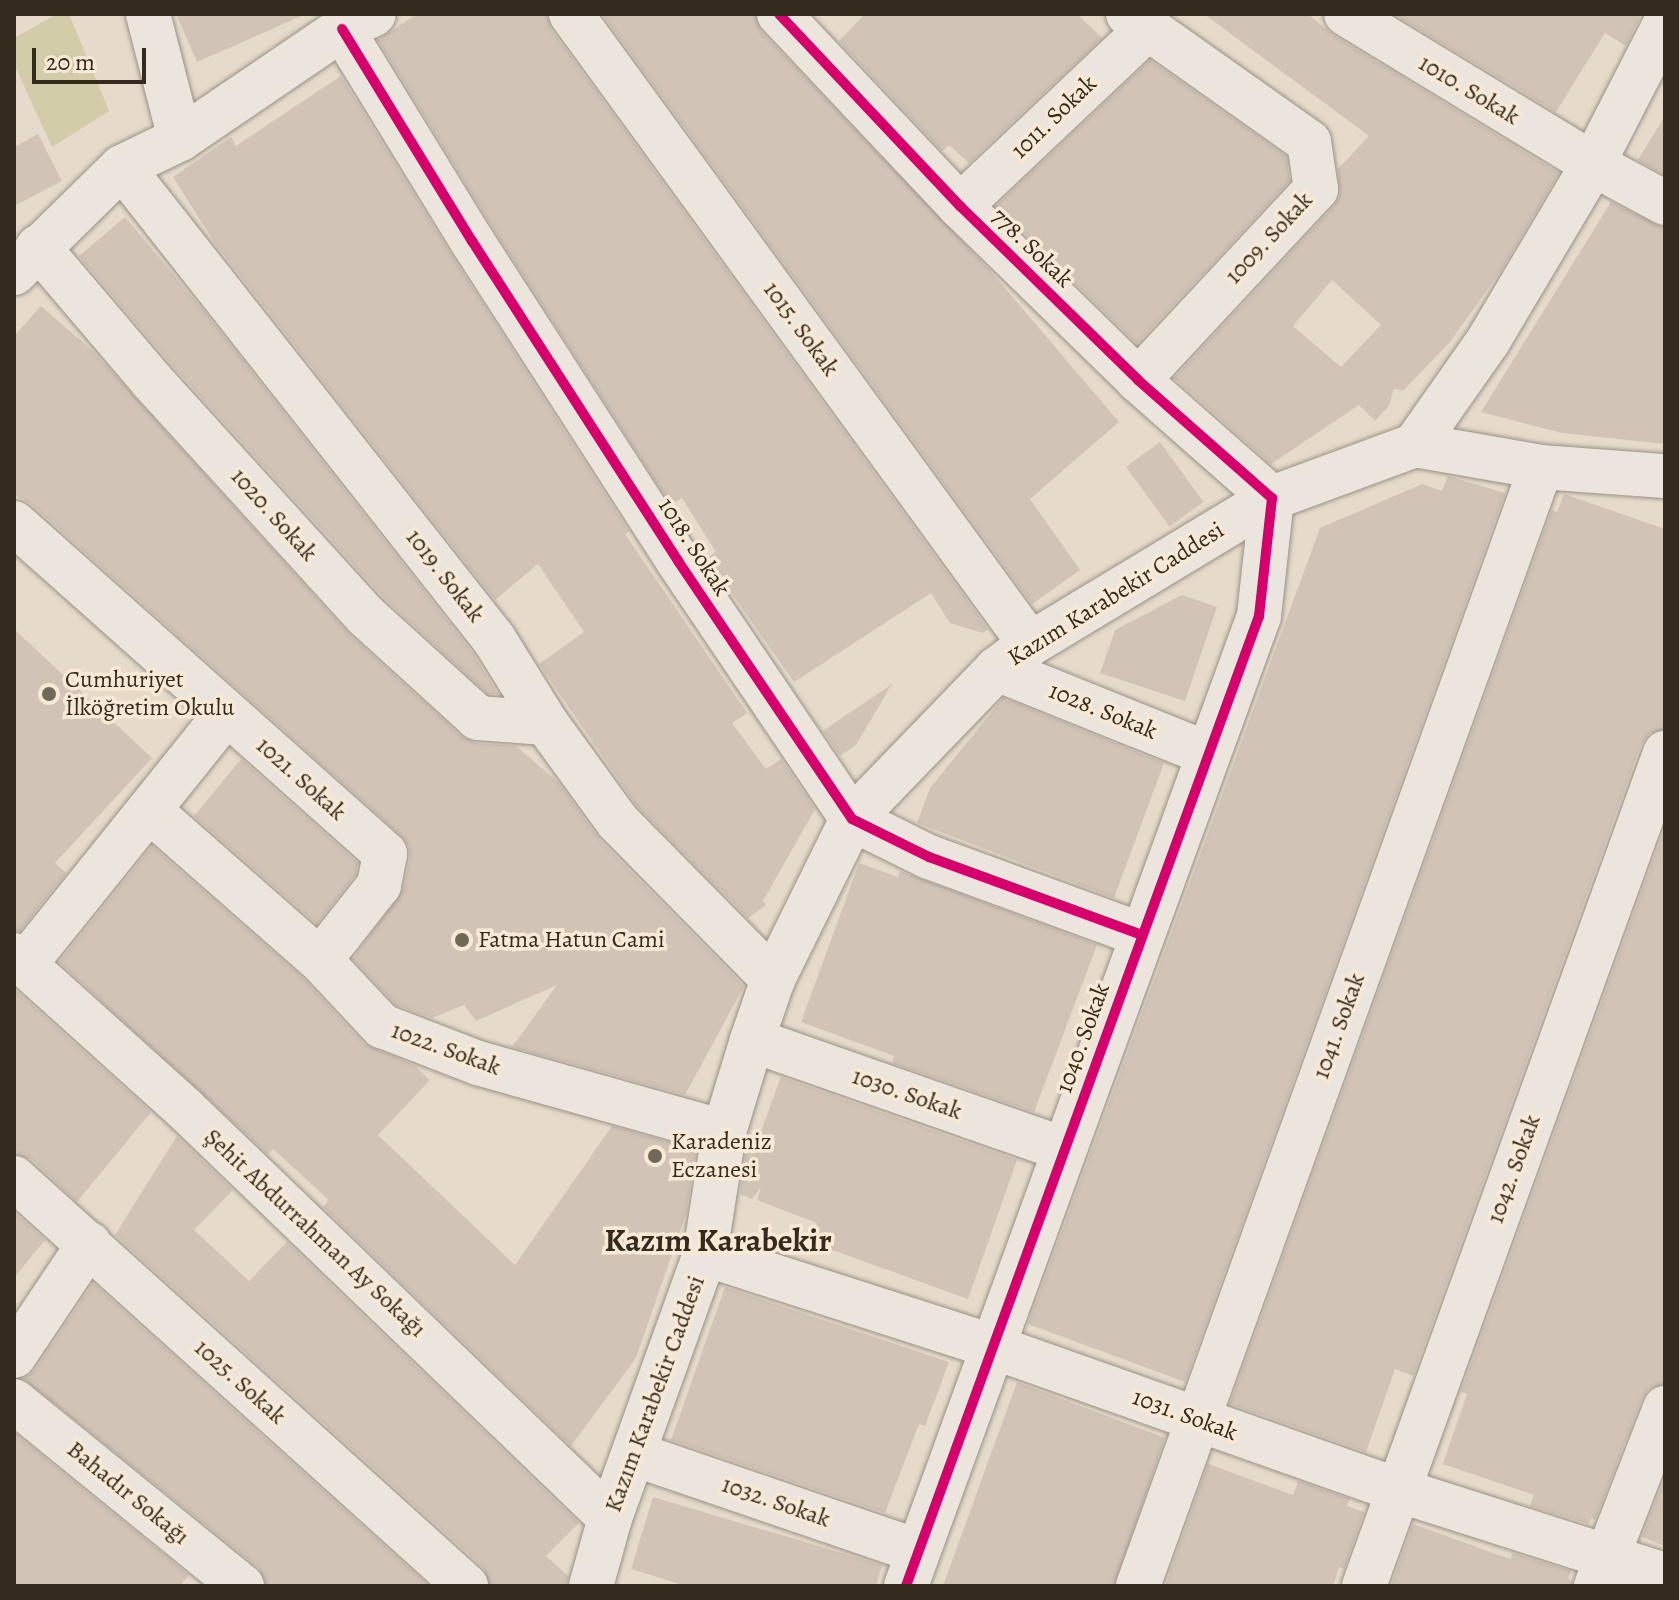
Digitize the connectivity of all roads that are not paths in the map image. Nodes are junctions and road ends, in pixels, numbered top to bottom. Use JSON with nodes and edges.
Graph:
{"nodes":[{"id":1,"x":148,"y":14,"type":"edge"},
{"id":2,"x":571,"y":14,"type":"edge"},
{"id":3,"x":1346,"y":14,"type":"edge"},
{"id":4,"x":798,"y":21,"type":"edge"},
{"id":5,"x":1138,"y":21,"type":"edge"},
{"id":6,"x":358,"y":22,"type":"edge"},
{"id":7,"x":1665,"y":24,"type":"edge"},
{"id":8,"x":180,"y":139,"type":"junction"},
{"id":9,"x":1593,"y":164,"type":"junction"},
{"id":10,"x":122,"y":167,"type":"junction"},
{"id":11,"x":1665,"y":203,"type":"edge"},
{"id":12,"x":960,"y":206,"type":"junction"},
{"id":13,"x":26,"y":260,"type":"edge"},
{"id":14,"x":1138,"y":380,"type":"junction"},
{"id":15,"x":1415,"y":445,"type":"junction"},
{"id":16,"x":1541,"y":467,"type":"junction"},
{"id":17,"x":1665,"y":476,"type":"edge"},
{"id":18,"x":1272,"y":498,"type":"junction"},
{"id":19,"x":14,"y":523,"type":"edge"},
{"id":20,"x":1014,"y":656,"type":"junction"},
{"id":21,"x":227,"y":713,"type":"junction"},
{"id":22,"x":546,"y":723,"type":"junction"},
{"id":23,"x":1665,"y":753,"type":"edge"},
{"id":24,"x":1208,"y":754,"type":"junction"},
{"id":25,"x":149,"y":810,"type":"junction"},
{"id":26,"x":852,"y":819,"type":"junction"},
{"id":27,"x":1142,"y":935,"type":"junction"},
{"id":28,"x":19,"y":959,"type":"edge"},
{"id":29,"x":320,"y":960,"type":"junction"},
{"id":30,"x":773,"y":979,"type":"junction"},
{"id":31,"x":752,"y":1040,"type":"junction"},
{"id":32,"x":724,"y":1132,"type":"junction"},
{"id":33,"x":1063,"y":1149,"type":"junction"},
{"id":34,"x":14,"y":1178,"type":"edge"},
{"id":35,"x":89,"y":1244,"type":"junction"},
{"id":36,"x":705,"y":1254,"type":"junction"},
{"id":37,"x":991,"y":1346,"type":"junction"},
{"id":38,"x":14,"y":1356,"type":"edge"},
{"id":39,"x":14,"y":1401,"type":"edge"},
{"id":40,"x":1665,"y":1408,"type":"edge"},
{"id":41,"x":1197,"y":1420,"type":"junction"},
{"id":42,"x":634,"y":1454,"type":"junction"},
{"id":43,"x":1398,"y":1490,"type":"junction"},
{"id":44,"x":610,"y":1518,"type":"junction"},
{"id":45,"x":912,"y":1568,"type":"edge"},
{"id":46,"x":1602,"y":1570,"type":"edge"},
{"id":47,"x":1665,"y":1575,"type":"edge"},
{"id":48,"x":242,"y":1586,"type":"edge"},
{"id":49,"x":466,"y":1586,"type":"edge"},
{"id":50,"x":591,"y":1586,"type":"edge"},
{"id":51,"x":1138,"y":1586,"type":"edge"},
{"id":52,"x":1364,"y":1586,"type":"edge"}],
"edges":[{"from":1,"to":8,"type":"street"},
{"from":2,"to":20,"type":"street","name":"1015. Sokak"},
{"from":3,"to":9,"type":"street","name":"1010. Sokak"},
{"from":4,"to":12,"type":"street","name":"778. Sokak"},
{"from":5,"to":12,"type":"street","name":"1011. Sokak"},
{"from":5,"to":14,"type":"street","name":"1009. Sokak"},
{"from":6,"to":8,"type":"street"},
{"from":6,"to":26,"type":"street","name":"1018. Sokak"},
{"from":7,"to":9,"type":"street"},
{"from":8,"to":10,"type":"street"},
{"from":9,"to":11,"type":"street","name":"1010. Sokak"},
{"from":9,"to":15,"type":"street"},
{"from":10,"to":13,"type":"street"},
{"from":10,"to":22,"type":"street","name":"1019. Sokak"},
{"from":12,"to":14,"type":"street","name":"778. Sokak"},
{"from":13,"to":22,"type":"street","name":"1020. Sokak"},
{"from":14,"to":18,"type":"street","name":"778. Sokak"},
{"from":15,"to":16,"type":"street"},
{"from":15,"to":18,"type":"street","name":"Kazım Karabekir Caddesi"},
{"from":16,"to":17,"type":"street"},
{"from":16,"to":41,"type":"street","name":"1041. Sokak"},
{"from":18,"to":20,"type":"street","name":"Kazım Karabekir Caddesi"},
{"from":18,"to":24,"type":"street","name":"1040. Sokak"},
{"from":19,"to":21,"type":"street","name":"1021. Sokak"},
{"from":20,"to":24,"type":"street","name":"1028. Sokak"},
{"from":20,"to":26,"type":"street","name":"Kazım Karabekir Caddesi"},
{"from":21,"to":25,"type":"street"},
{"from":21,"to":29,"type":"street","name":"1021. Sokak"},
{"from":22,"to":30,"type":"street","name":"1019. Sokak"},
{"from":23,"to":43,"type":"street","name":"1042. Sokak"},
{"from":24,"to":27,"type":"street","name":"1040. Sokak"},
{"from":25,"to":28,"type":"street"},
{"from":25,"to":29,"type":"street","name":"1022. Sokak"},
{"from":26,"to":27,"type":"street","name":"1018. Sokak"},
{"from":26,"to":30,"type":"street","name":"Kazım Karabekir Caddesi"},
{"from":27,"to":33,"type":"street","name":"1040. Sokak"},
{"from":28,"to":44,"type":"street","name":"Şehit Abdurrahman Ay Sokağı"},
{"from":29,"to":32,"type":"street","name":"1022. Sokak"},
{"from":30,"to":31,"type":"street","name":"Kazım Karabekir Caddesi"},
{"from":31,"to":32,"type":"street","name":"Kazım Karabekir Caddesi"},
{"from":31,"to":33,"type":"street","name":"1030. Sokak"},
{"from":32,"to":36,"type":"street","name":"Kazım Karabekir Caddesi"},
{"from":33,"to":37,"type":"street","name":"1040. Sokak"},
{"from":34,"to":35,"type":"street","name":"1025. Sokak"},
{"from":35,"to":38,"type":"street"},
{"from":35,"to":49,"type":"street","name":"1025. Sokak"},
{"from":36,"to":37,"type":"street","name":"1031. Sokak"},
{"from":36,"to":42,"type":"street","name":"Kazım Karabekir Caddesi"},
{"from":37,"to":41,"type":"street","name":"1031. Sokak"},
{"from":37,"to":45,"type":"street","name":"1040. Sokak"},
{"from":39,"to":48,"type":"street","name":"Bahadır Sokağı"},
{"from":40,"to":46,"type":"street"},
{"from":41,"to":43,"type":"street","name":"1031. Sokak"},
{"from":41,"to":51,"type":"street","name":"1041. Sokak"},
{"from":42,"to":44,"type":"street","name":"Kazım Karabekir Caddesi"},
{"from":42,"to":45,"type":"street","name":"1032. Sokak"},
{"from":43,"to":46,"type":"street","name":"1031. Sokak"},
{"from":43,"to":52,"type":"street","name":"1042. Sokak"},
{"from":44,"to":50,"type":"street","name":"Kazım Karabekir Caddesi"},
{"from":46,"to":47,"type":"street","name":"1031. Sokak"}]}
